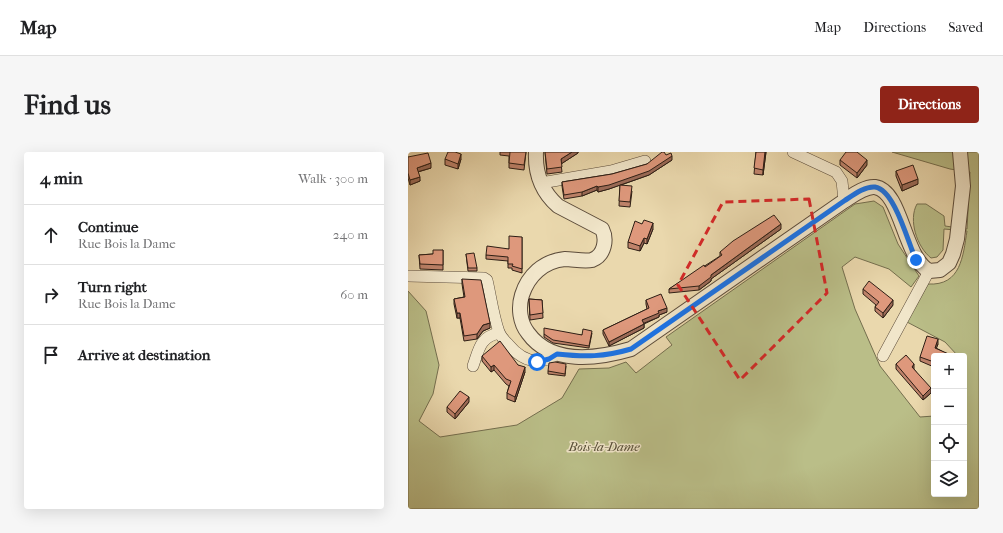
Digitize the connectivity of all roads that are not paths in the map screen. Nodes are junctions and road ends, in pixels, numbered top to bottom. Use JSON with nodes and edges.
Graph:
{"nodes":[{"id":1,"x":536,"y":152,"type":"edge"},
{"id":2,"x":793,"y":152,"type":"edge"},
{"id":3,"x":960,"y":152,"type":"edge"},
{"id":4,"x":645,"y":161,"type":"dead end"},
{"id":5,"x":541,"y":183,"type":"junction"},
{"id":6,"x":844,"y":201,"type":"junction"},
{"id":7,"x":929,"y":271,"type":"junction"},
{"id":8,"x":408,"y":276,"type":"edge"},
{"id":9,"x":499,"y":333,"type":"junction"},
{"id":10,"x":557,"y":354,"type":"junction"},
{"id":11,"x":883,"y":356,"type":"dead end"},
{"id":12,"x":473,"y":366,"type":"dead end"}],
"edges":[{"from":1,"to":5,"type":"street"},
{"from":2,"to":6,"type":"street"},
{"from":3,"to":7,"type":"street"},
{"from":4,"to":5,"type":"street"},
{"from":5,"to":10,"type":"street"},
{"from":6,"to":7,"type":"street"},
{"from":6,"to":10,"type":"street"},
{"from":7,"to":11,"type":"street"},
{"from":8,"to":9,"type":"street"},
{"from":9,"to":10,"type":"street"},
{"from":9,"to":12,"type":"street"}]}
